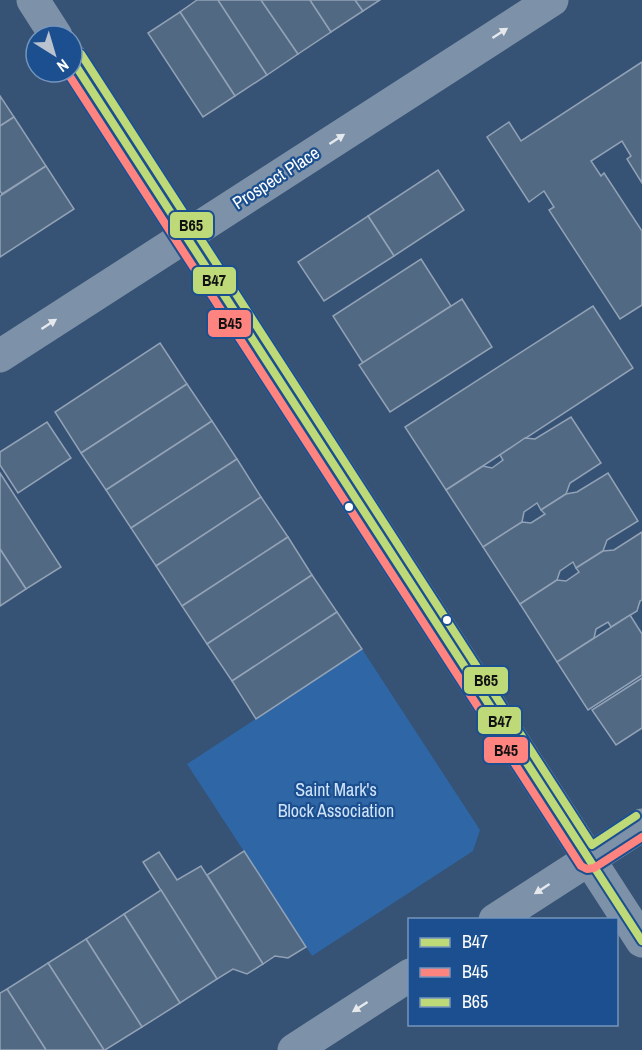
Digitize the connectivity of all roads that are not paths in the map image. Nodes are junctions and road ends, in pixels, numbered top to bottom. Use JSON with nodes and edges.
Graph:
{"nodes":[{"id":1,"x":33,"y":0,"type":"edge"},
{"id":2,"x":552,"y":0,"type":"edge"},
{"id":3,"x":48,"y":24,"type":"edge"},
{"id":4,"x":84,"y":79,"type":"edge"},
{"id":5,"x":186,"y":236,"type":"junction"},
{"id":6,"x":0,"y":356,"type":"edge"},
{"id":7,"x":642,"y":825,"type":"edge"},
{"id":8,"x":589,"y":859,"type":"junction"},
{"id":9,"x":498,"y":918,"type":"edge"},
{"id":10,"x":642,"y":940,"type":"edge"},
{"id":11,"x":408,"y":976,"type":"edge"},
{"id":12,"x":294,"y":1050,"type":"edge"}],
"edges":[{"from":1,"to":3,"type":"street"},
{"from":5,"to":2,"type":"street","name":"Prospect Place","one_way":true},
{"from":4,"to":5,"type":"street"},
{"from":6,"to":5,"type":"street","name":"Prospect Place","one_way":true},
{"from":5,"to":8,"type":"street"},
{"from":7,"to":8,"type":"street"},
{"from":8,"to":9,"type":"street","one_way":true},
{"from":8,"to":10,"type":"street"},
{"from":11,"to":12,"type":"street","one_way":true}]}
